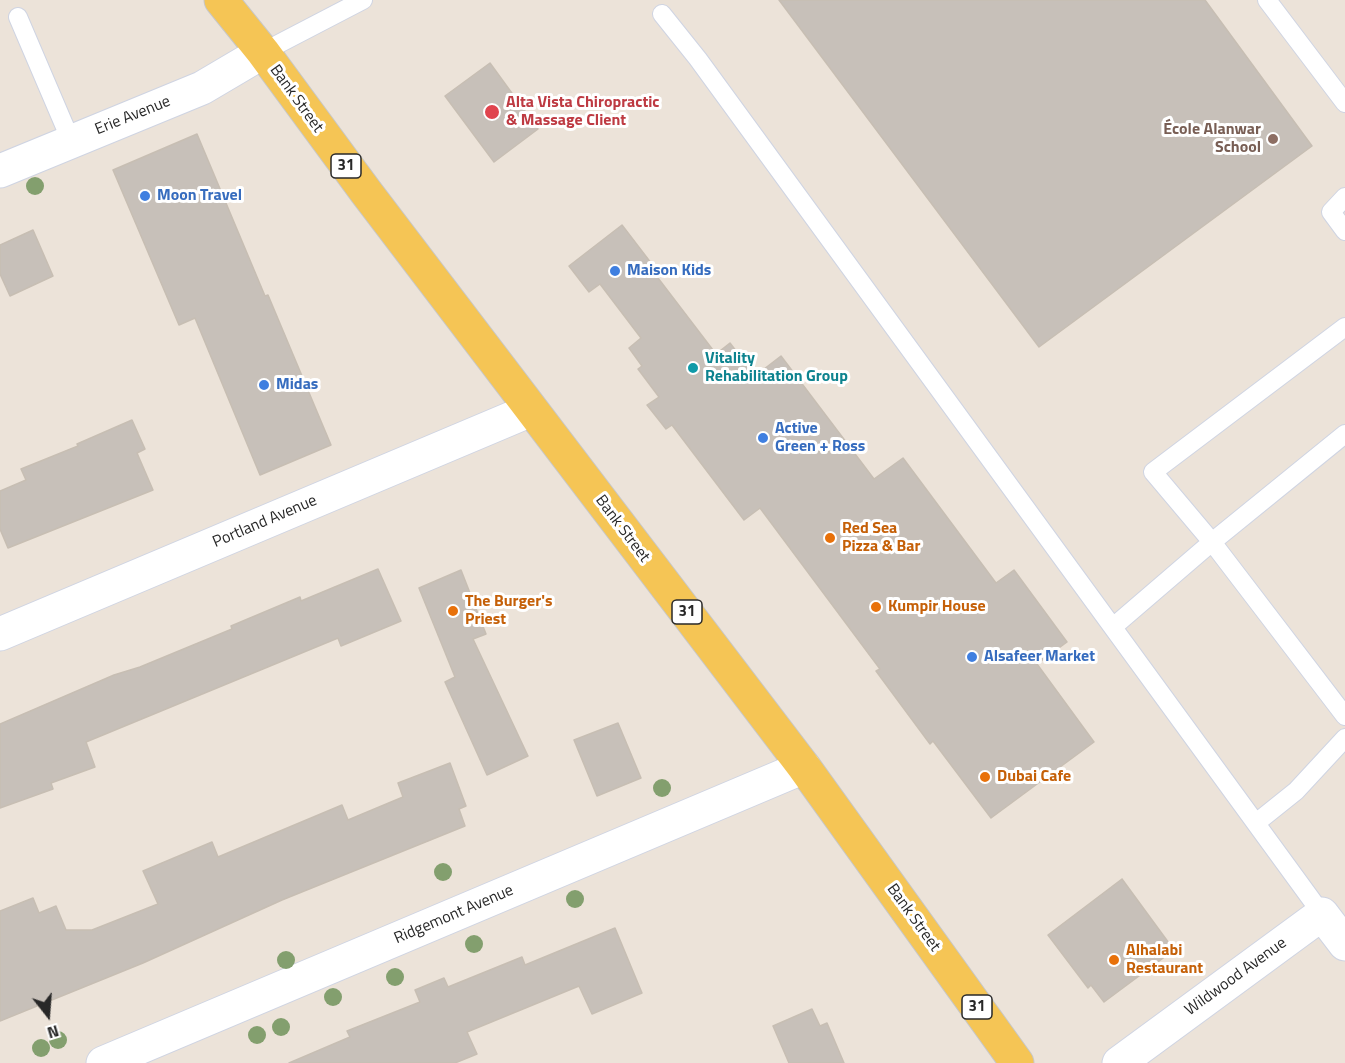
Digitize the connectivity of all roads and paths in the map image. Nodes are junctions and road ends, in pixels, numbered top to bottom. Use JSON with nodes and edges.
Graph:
{"nodes":[{"id":1,"x":221,"y":0,"type":"edge"},
{"id":2,"x":363,"y":0,"type":"edge"},
{"id":3,"x":1267,"y":0,"type":"edge"},
{"id":4,"x":662,"y":14,"type":"dead end"},
{"id":5,"x":18,"y":17,"type":"dead end"},
{"id":6,"x":263,"y":52,"type":"junction"},
{"id":7,"x":1345,"y":103,"type":"edge"},
{"id":8,"x":71,"y":141,"type":"junction"},
{"id":9,"x":0,"y":171,"type":"edge"},
{"id":10,"x":1345,"y":196,"type":"edge"},
{"id":11,"x":1345,"y":231,"type":"edge"},
{"id":12,"x":1345,"y":327,"type":"edge"},
{"id":13,"x":531,"y":410,"type":"junction"},
{"id":14,"x":1345,"y":434,"type":"edge"},
{"id":15,"x":1212,"y":542,"type":"junction"},
{"id":16,"x":1113,"y":627,"type":"junction"},
{"id":17,"x":0,"y":634,"type":"edge"},
{"id":18,"x":1345,"y":716,"type":"edge"},
{"id":19,"x":1345,"y":738,"type":"edge"},
{"id":20,"x":804,"y":767,"type":"junction"},
{"id":21,"x":1256,"y":823,"type":"junction"},
{"id":22,"x":1322,"y":914,"type":"junction"},
{"id":23,"x":1345,"y":944,"type":"edge"},
{"id":24,"x":103,"y":1063,"type":"edge"},
{"id":25,"x":1017,"y":1063,"type":"edge"},
{"id":26,"x":1119,"y":1063,"type":"edge"}],
"edges":[{"from":1,"to":6,"type":"main road","name":"Bank Street","number":"31"},
{"from":2,"to":6,"type":"lane"},
{"from":3,"to":7,"type":"lane"},
{"from":4,"to":16,"type":"lane"},
{"from":5,"to":8,"type":"lane"},
{"from":6,"to":8,"type":"street","name":"Erie Avenue"},
{"from":6,"to":13,"type":"main road","name":"Bank Street","number":"31"},
{"from":8,"to":9,"type":"street","name":"Erie Avenue"},
{"from":10,"to":11,"type":"lane"},
{"from":12,"to":15,"type":"lane"},
{"from":13,"to":17,"type":"street","name":"Portland Avenue"},
{"from":13,"to":20,"type":"main road","name":"Bank Street","number":"31"},
{"from":14,"to":15,"type":"lane"},
{"from":15,"to":16,"type":"lane"},
{"from":15,"to":18,"type":"lane"},
{"from":16,"to":21,"type":"lane"},
{"from":19,"to":21,"type":"lane"},
{"from":20,"to":24,"type":"street","name":"Ridgemont Avenue"},
{"from":20,"to":25,"type":"main road","name":"Bank Street","number":"31"},
{"from":21,"to":22,"type":"lane"},
{"from":22,"to":23,"type":"street"},
{"from":22,"to":26,"type":"street","name":"Wildwood Avenue"}]}
